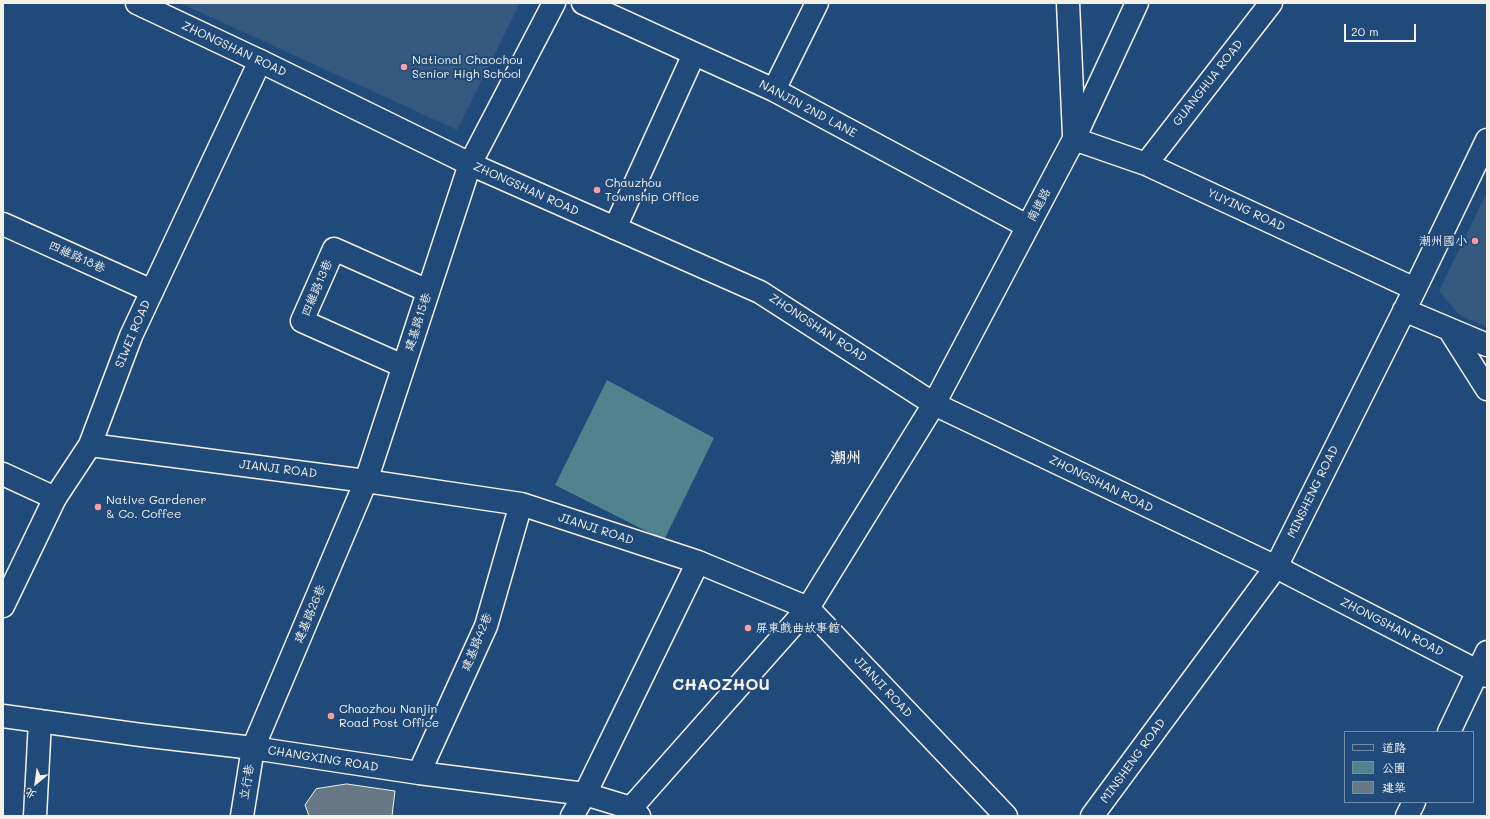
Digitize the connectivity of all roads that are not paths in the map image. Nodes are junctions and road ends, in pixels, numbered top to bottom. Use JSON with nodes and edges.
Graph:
{"nodes":[{"id":1,"x":137,"y":3,"type":"edge"},
{"id":2,"x":554,"y":3,"type":"edge"},
{"id":3,"x":583,"y":3,"type":"edge"},
{"id":4,"x":817,"y":3,"type":"edge"},
{"id":5,"x":1068,"y":3,"type":"edge"},
{"id":6,"x":1137,"y":3,"type":"edge"},
{"id":7,"x":1271,"y":3,"type":"edge"},
{"id":8,"x":694,"y":54,"type":"junction"},
{"id":9,"x":260,"y":60,"type":"junction"},
{"id":10,"x":774,"y":90,"type":"junction"},
{"id":11,"x":1074,"y":139,"type":"junction"},
{"id":12,"x":1487,"y":140,"type":"edge"},
{"id":13,"x":470,"y":164,"type":"junction"},
{"id":14,"x":1146,"y":164,"type":"junction"},
{"id":15,"x":3,"y":224,"type":"edge"},
{"id":16,"x":1027,"y":226,"type":"junction"},
{"id":17,"x":615,"y":228,"type":"junction"},
{"id":18,"x":1415,"y":289,"type":"junction"},
{"id":19,"x":152,"y":291,"type":"junction"},
{"id":20,"x":428,"y":291,"type":"junction"},
{"id":21,"x":1404,"y":310,"type":"junction"},
{"id":22,"x":1449,"y":329,"type":"junction"},
{"id":23,"x":1487,"y":345,"type":"edge"},
{"id":24,"x":404,"y":366,"type":"junction"},
{"id":25,"x":1487,"y":389,"type":"edge"},
{"id":26,"x":934,"y":404,"type":"junction"},
{"id":27,"x":90,"y":445,"type":"junction"},
{"id":28,"x":3,"y":474,"type":"edge"},
{"id":29,"x":366,"y":481,"type":"junction"},
{"id":30,"x":55,"y":498,"type":"junction"},
{"id":31,"x":521,"y":504,"type":"junction"},
{"id":32,"x":698,"y":562,"type":"junction"},
{"id":33,"x":1276,"y":567,"type":"junction"},
{"id":34,"x":3,"y":606,"type":"edge"},
{"id":35,"x":808,"y":608,"type":"junction"},
{"id":36,"x":1484,"y":667,"type":"edge"},
{"id":37,"x":3,"y":716,"type":"edge"},
{"id":38,"x":40,"y":721,"type":"junction"},
{"id":39,"x":1449,"y":731,"type":"edge"},
{"id":40,"x":253,"y":748,"type":"junction"},
{"id":41,"x":418,"y":773,"type":"junction"},
{"id":42,"x":585,"y":794,"type":"junction"},
{"id":43,"x":1414,"y":803,"type":"edge"},
{"id":44,"x":635,"y":812,"type":"edge"},
{"id":45,"x":35,"y":816,"type":"edge"},
{"id":46,"x":242,"y":816,"type":"edge"},
{"id":47,"x":572,"y":816,"type":"edge"},
{"id":48,"x":1006,"y":816,"type":"edge"},
{"id":49,"x":1092,"y":816,"type":"edge"},
{"id":50,"x":1407,"y":816,"type":"edge"}],
"edges":[{"from":1,"to":9,"type":"street","name":"ZHONGSHAN ROAD"},
{"from":2,"to":13,"type":"street","name":"建基路15巷"},
{"from":3,"to":8,"type":"street","name":"NANJIN 2ND LANE"},
{"from":4,"to":10,"type":"street"},
{"from":5,"to":11,"type":"street"},
{"from":6,"to":11,"type":"street","name":"南進路"},
{"from":7,"to":14,"type":"street","name":"GUANGHUA ROAD"},
{"from":8,"to":10,"type":"street","name":"NANJIN 2ND LANE"},
{"from":8,"to":17,"type":"street"},
{"from":9,"to":13,"type":"street","name":"ZHONGSHAN ROAD"},
{"from":9,"to":19,"type":"street","name":"SIWEI ROAD"},
{"from":10,"to":16,"type":"street","name":"NANJIN 2ND LANE"},
{"from":11,"to":14,"type":"street","name":"YUYING ROAD"},
{"from":11,"to":16,"type":"street","name":"南進路"},
{"from":12,"to":18,"type":"street","name":"MINSHENG ROAD"},
{"from":13,"to":17,"type":"street","name":"ZHONGSHAN ROAD"},
{"from":13,"to":20,"type":"street","name":"建基路15巷"},
{"from":14,"to":18,"type":"street","name":"YUYING ROAD"},
{"from":15,"to":19,"type":"street","name":"四維路18巷"},
{"from":16,"to":26,"type":"street","name":"南進路"},
{"from":17,"to":26,"type":"street","name":"ZHONGSHAN ROAD"},
{"from":18,"to":21,"type":"street","name":"MINSHENG ROAD"},
{"from":19,"to":27,"type":"street","name":"SIWEI ROAD"},
{"from":20,"to":24,"type":"street","name":"建基路15巷"},
{"from":20,"to":24,"type":"street","name":"四維路13巷"},
{"from":21,"to":22,"type":"street"},
{"from":21,"to":33,"type":"street","name":"MINSHENG ROAD"},
{"from":22,"to":23,"type":"street"},
{"from":22,"to":25,"type":"street"},
{"from":24,"to":29,"type":"street","name":"建基路15巷"},
{"from":26,"to":33,"type":"street","name":"ZHONGSHAN ROAD"},
{"from":26,"to":35,"type":"street","name":"南進路"},
{"from":27,"to":29,"type":"street","name":"JIANJI ROAD"},
{"from":27,"to":30,"type":"street","name":"SIWEI ROAD"},
{"from":28,"to":30,"type":"street"},
{"from":29,"to":31,"type":"street","name":"JIANJI ROAD"},
{"from":29,"to":40,"type":"street","name":"建基路26巷"},
{"from":30,"to":34,"type":"street","name":"SIWEI ROAD"},
{"from":31,"to":32,"type":"street","name":"JIANJI ROAD"},
{"from":31,"to":41,"type":"street","name":"建基路42巷"},
{"from":32,"to":35,"type":"street","name":"JIANJI ROAD"},
{"from":32,"to":42,"type":"street"},
{"from":33,"to":36,"type":"street","name":"ZHONGSHAN ROAD"},
{"from":33,"to":49,"type":"street","name":"MINSHENG ROAD"},
{"from":35,"to":44,"type":"street","name":"南進路"},
{"from":35,"to":48,"type":"street","name":"JIANJI ROAD"},
{"from":36,"to":39,"type":"street"},
{"from":37,"to":38,"type":"street","name":"CHANGXING ROAD"},
{"from":38,"to":40,"type":"street","name":"CHANGXING ROAD"},
{"from":38,"to":45,"type":"street"},
{"from":40,"to":41,"type":"street","name":"CHANGXING ROAD"},
{"from":40,"to":46,"type":"street","name":"立行巷"},
{"from":41,"to":42,"type":"street","name":"CHANGXING ROAD"},
{"from":42,"to":44,"type":"street","name":"CHANGXING ROAD"},
{"from":42,"to":47,"type":"street"},
{"from":43,"to":50,"type":"street"}]}
